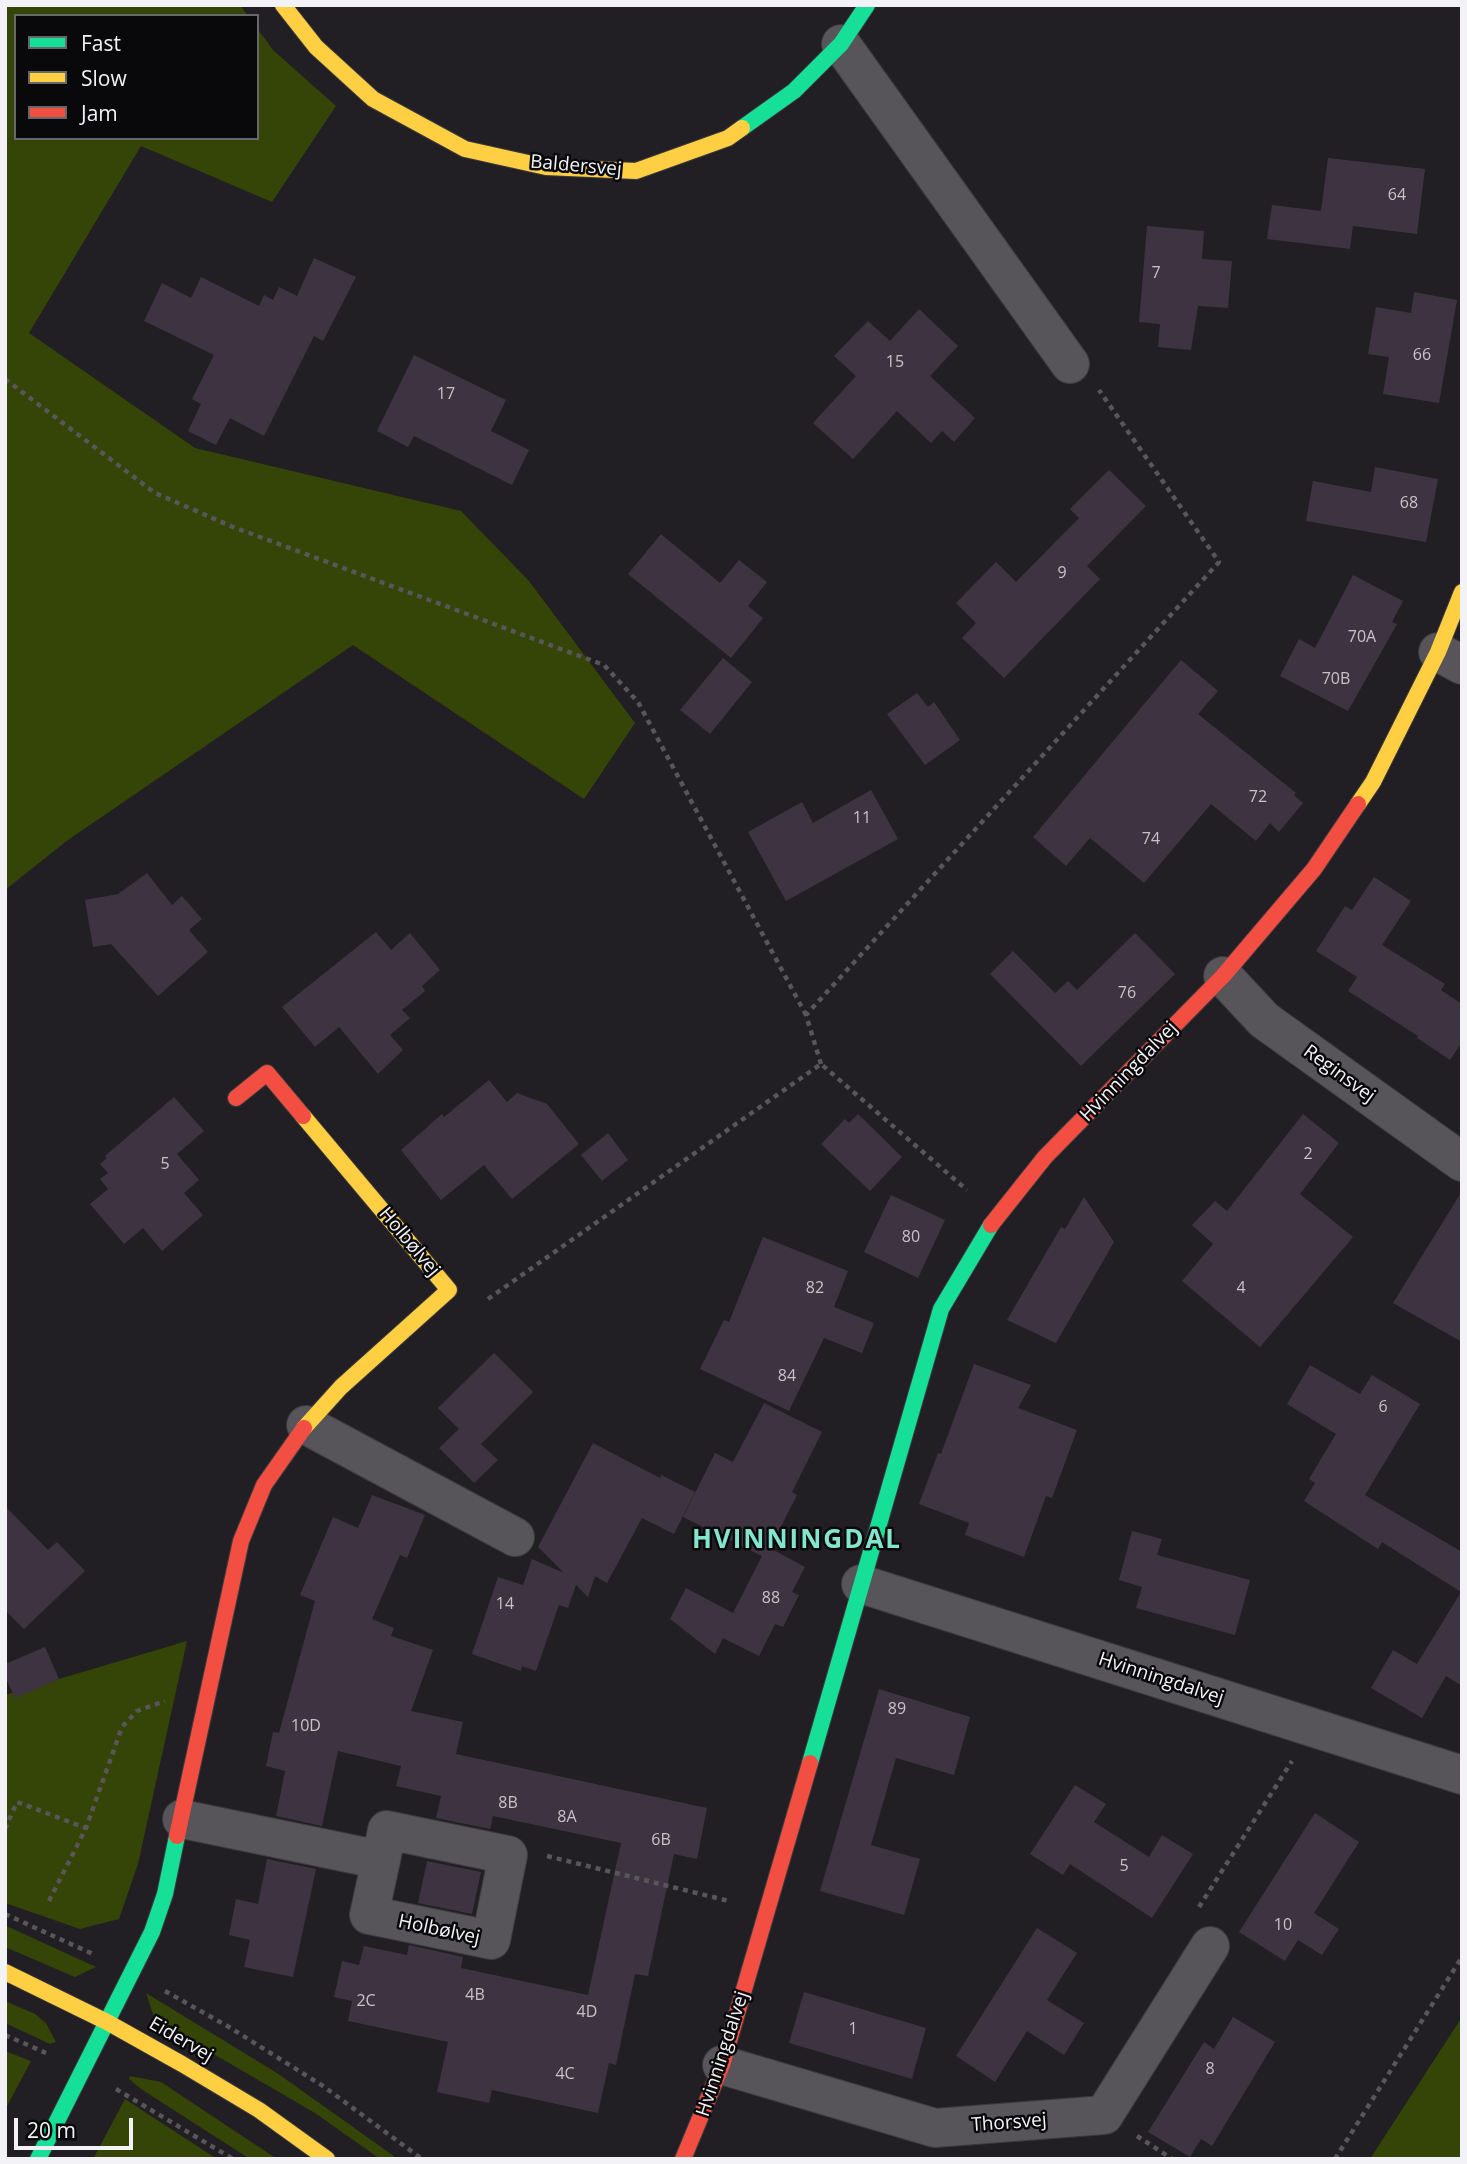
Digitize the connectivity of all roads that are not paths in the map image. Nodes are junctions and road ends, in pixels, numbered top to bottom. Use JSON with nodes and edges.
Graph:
{"nodes":[{"id":1,"x":283,"y":5,"type":"edge"},
{"id":2,"x":867,"y":5,"type":"edge"},
{"id":3,"x":841,"y":44,"type":"junction"},
{"id":4,"x":1070,"y":364,"type":"road end"},
{"id":5,"x":1462,"y":592,"type":"edge"},
{"id":6,"x":1450,"y":658,"type":"edge"},
{"id":7,"x":1223,"y":976,"type":"junction"},
{"id":8,"x":236,"y":1098,"type":"dead end"},
{"id":9,"x":1462,"y":1162,"type":"edge"},
{"id":10,"x":306,"y":1425,"type":"junction"},
{"id":11,"x":515,"y":1536,"type":"dead end"},
{"id":12,"x":861,"y":1584,"type":"junction"},
{"id":13,"x":1462,"y":1775,"type":"edge"},
{"id":14,"x":182,"y":1819,"type":"junction"},
{"id":15,"x":381,"y":1860,"type":"junction"},
{"id":16,"x":1210,"y":1946,"type":"road end"},
{"id":17,"x":5,"y":1972,"type":"edge"},
{"id":18,"x":107,"y":2022,"type":"junction"},
{"id":19,"x":722,"y":2065,"type":"junction"},
{"id":20,"x":38,"y":2159,"type":"edge"},
{"id":21,"x":327,"y":2159,"type":"edge"},
{"id":22,"x":684,"y":2159,"type":"edge"}],
"edges":[{"from":1,"to":3,"type":"street","name":"Baldersvej"},
{"from":2,"to":3,"type":"street","name":"Baldersvej"},
{"from":3,"to":4,"type":"street"},
{"from":5,"to":6,"type":"street","name":"Hvinningdalvej"},
{"from":6,"to":7,"type":"street","name":"Hvinningdalvej"},
{"from":7,"to":9,"type":"street","name":"Reginsvej"},
{"from":7,"to":12,"type":"street","name":"Hvinningdalvej"},
{"from":8,"to":10,"type":"street","name":"Holbølvej"},
{"from":10,"to":11,"type":"street"},
{"from":10,"to":14,"type":"street","name":"Holbølvej"},
{"from":12,"to":13,"type":"street","name":"Hvinningdalvej"},
{"from":12,"to":19,"type":"street","name":"Hvinningdalvej"},
{"from":14,"to":15,"type":"street"},
{"from":14,"to":18,"type":"street","name":"Holbølvej"},
{"from":15,"to":15,"type":"street","name":"Holbølvej"},
{"from":16,"to":19,"type":"street","name":"Thorsvej"},
{"from":17,"to":18,"type":"street","name":"Eidervej"},
{"from":18,"to":20,"type":"street","name":"Holbølvej"},
{"from":18,"to":21,"type":"street","name":"Eidervej"},
{"from":19,"to":22,"type":"street","name":"Hvinningdalvej"}]}
